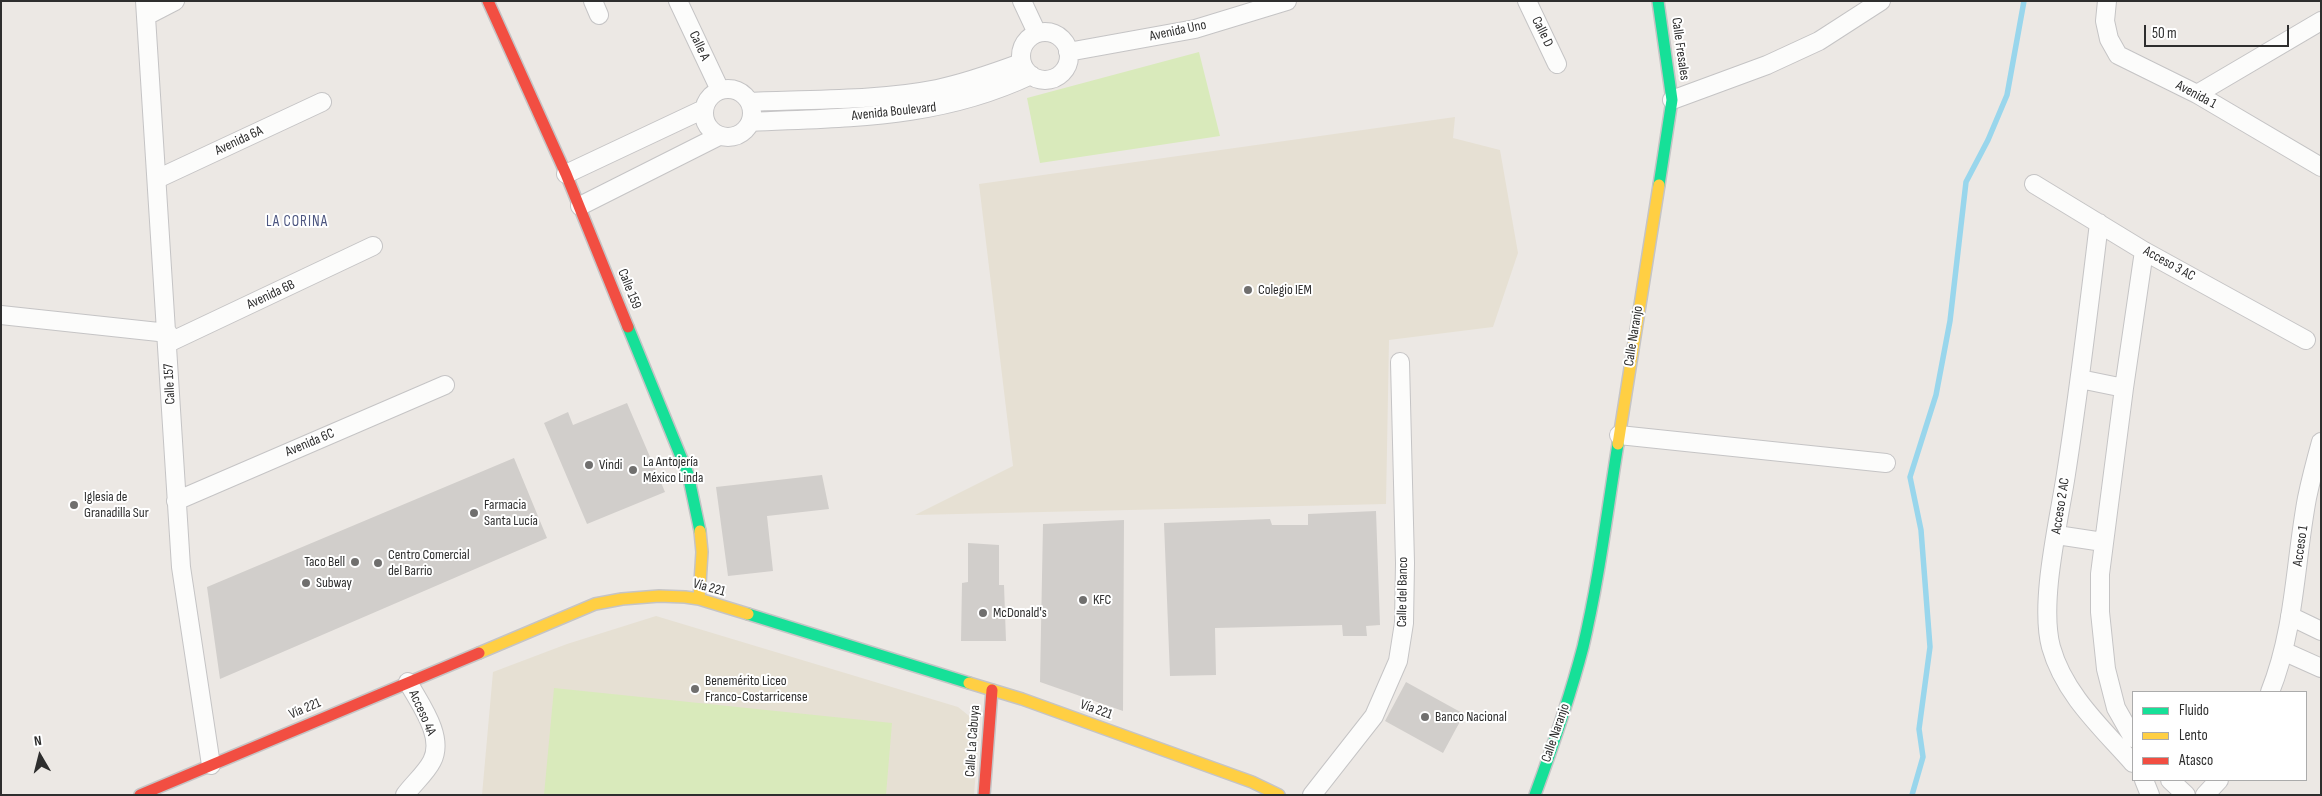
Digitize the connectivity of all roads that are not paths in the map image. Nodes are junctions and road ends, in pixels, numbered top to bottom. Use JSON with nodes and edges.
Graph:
{"nodes":[{"id":1,"x":175,"y":1,"type":"edge"},
{"id":2,"x":488,"y":1,"type":"edge"},
{"id":3,"x":678,"y":1,"type":"edge"},
{"id":4,"x":1022,"y":1,"type":"edge"},
{"id":5,"x":1287,"y":1,"type":"edge"},
{"id":6,"x":1527,"y":1,"type":"edge"},
{"id":7,"x":1658,"y":1,"type":"edge"},
{"id":8,"x":1881,"y":1,"type":"edge"},
{"id":9,"x":2107,"y":1,"type":"edge"},
{"id":10,"x":145,"y":9,"type":"edge"},
{"id":11,"x":2321,"y":21,"type":"edge"},
{"id":12,"x":1037,"y":33,"type":"junction"},
{"id":13,"x":1068,"y":52,"type":"junction"},
{"id":14,"x":1558,"y":64,"type":"dead end"},
{"id":15,"x":1026,"y":69,"type":"junction"},
{"id":16,"x":720,"y":90,"type":"junction"},
{"id":17,"x":2197,"y":94,"type":"junction"},
{"id":18,"x":1672,"y":100,"type":"junction"},
{"id":19,"x":322,"y":102,"type":"dead end"},
{"id":20,"x":750,"y":102,"type":"junction"},
{"id":21,"x":704,"y":109,"type":"junction"},
{"id":22,"x":751,"y":122,"type":"junction"},
{"id":23,"x":719,"y":136,"type":"junction"},
{"id":24,"x":2321,"y":167,"type":"edge"},
{"id":25,"x":566,"y":174,"type":"junction"},
{"id":26,"x":157,"y":179,"type":"junction"},
{"id":27,"x":2034,"y":184,"type":"dead end"},
{"id":28,"x":580,"y":206,"type":"junction"},
{"id":29,"x":2099,"y":223,"type":"junction"},
{"id":30,"x":373,"y":246,"type":"dead end"},
{"id":31,"x":2144,"y":251,"type":"junction"},
{"id":32,"x":1,"y":315,"type":"edge"},
{"id":33,"x":168,"y":338,"type":"junction"},
{"id":34,"x":2306,"y":340,"type":"dead end"},
{"id":35,"x":1400,"y":362,"type":"dead end"},
{"id":36,"x":2080,"y":379,"type":"junction"},
{"id":37,"x":445,"y":385,"type":"dead end"},
{"id":38,"x":2124,"y":388,"type":"junction"},
{"id":39,"x":1619,"y":435,"type":"junction"},
{"id":40,"x":2321,"y":442,"type":"edge"},
{"id":41,"x":1886,"y":463,"type":"dead end"},
{"id":42,"x":176,"y":501,"type":"junction"},
{"id":43,"x":2057,"y":535,"type":"junction"},
{"id":44,"x":2103,"y":542,"type":"junction"},
{"id":45,"x":699,"y":599,"type":"junction"},
{"id":46,"x":2290,"y":616,"type":"junction"},
{"id":47,"x":2321,"y":631,"type":"edge"},
{"id":48,"x":2283,"y":651,"type":"junction"},
{"id":49,"x":2321,"y":668,"type":"edge"},
{"id":50,"x":408,"y":682,"type":"junction"},
{"id":51,"x":992,"y":690,"type":"junction"},
{"id":52,"x":2270,"y":691,"type":"edge"},
{"id":53,"x":2116,"y":708,"type":"junction"},
{"id":54,"x":2095,"y":721,"type":"junction"},
{"id":55,"x":2132,"y":736,"type":"edge"},
{"id":56,"x":2132,"y":762,"type":"edge"},
{"id":57,"x":211,"y":765,"type":"junction"},
{"id":58,"x":2144,"y":781,"type":"edge"},
{"id":59,"x":2171,"y":781,"type":"edge"},
{"id":60,"x":2218,"y":781,"type":"edge"},
{"id":61,"x":140,"y":795,"type":"edge"},
{"id":62,"x":406,"y":795,"type":"edge"},
{"id":63,"x":984,"y":795,"type":"edge"},
{"id":64,"x":1279,"y":795,"type":"edge"},
{"id":65,"x":1312,"y":795,"type":"edge"},
{"id":66,"x":1535,"y":795,"type":"edge"},
{"id":67,"x":2150,"y":795,"type":"edge"},
{"id":68,"x":2186,"y":795,"type":"edge"},
{"id":69,"x":2205,"y":795,"type":"edge"}],
"edges":[{"from":1,"to":10,"type":"street"},
{"from":2,"to":25,"type":"street","name":"Calle 159"},
{"from":3,"to":16,"type":"street","name":"Calle A"},
{"from":4,"to":12,"type":"street"},
{"from":5,"to":13,"type":"street","name":"Avenida Uno"},
{"from":6,"to":14,"type":"street","name":"Calle D"},
{"from":7,"to":18,"type":"street","name":"Calle Fresales"},
{"from":8,"to":18,"type":"street"},
{"from":9,"to":17,"type":"street","name":"Avenida 1"},
{"from":10,"to":26,"type":"street","name":"Calle 157"},
{"from":11,"to":17,"type":"street"},
{"from":12,"to":13,"type":"street"},
{"from":12,"to":15,"type":"street"},
{"from":13,"to":15,"type":"street"},
{"from":15,"to":20,"type":"street","name":"Avenida Boulevard"},
{"from":15,"to":22,"type":"street","name":"Avenida Boulevard"},
{"from":16,"to":20,"type":"street"},
{"from":16,"to":21,"type":"street"},
{"from":17,"to":24,"type":"street","name":"Avenida 1"},
{"from":18,"to":39,"type":"street","name":"Calle Naranjo"},
{"from":19,"to":26,"type":"street","name":"Avenida 6A"},
{"from":20,"to":22,"type":"street"},
{"from":21,"to":23,"type":"street"},
{"from":21,"to":25,"type":"street"},
{"from":22,"to":23,"type":"street"},
{"from":23,"to":28,"type":"street"},
{"from":25,"to":28,"type":"street","name":"Calle 159"},
{"from":26,"to":33,"type":"street","name":"Calle 157"},
{"from":27,"to":29,"type":"street","name":"Acceso 3 AC"},
{"from":28,"to":45,"type":"street","name":"Calle 159"},
{"from":29,"to":31,"type":"street","name":"Acceso 3 AC"},
{"from":29,"to":36,"type":"street","name":"Acceso 2 AC"},
{"from":30,"to":33,"type":"street","name":"Avenida 6B"},
{"from":31,"to":34,"type":"street","name":"Acceso 3 AC"},
{"from":31,"to":38,"type":"street"},
{"from":32,"to":33,"type":"street"},
{"from":33,"to":42,"type":"street","name":"Calle 157"},
{"from":35,"to":65,"type":"street","name":"Calle del Banco"},
{"from":36,"to":38,"type":"street"},
{"from":36,"to":43,"type":"street","name":"Acceso 2 AC"},
{"from":37,"to":42,"type":"street","name":"Avenida 6C"},
{"from":38,"to":44,"type":"street"},
{"from":39,"to":41,"type":"street"},
{"from":39,"to":66,"type":"street","name":"Calle Naranjo"},
{"from":40,"to":46,"type":"street","name":"Acceso 1"},
{"from":42,"to":57,"type":"street","name":"Calle 157"},
{"from":43,"to":44,"type":"street"},
{"from":43,"to":54,"type":"street","name":"Acceso 2 AC"},
{"from":44,"to":53,"type":"street"},
{"from":45,"to":50,"type":"street","name":"Vía 221"},
{"from":45,"to":51,"type":"street","name":"Vía 221"},
{"from":46,"to":47,"type":"street"},
{"from":46,"to":48,"type":"street","name":"Acceso 1"},
{"from":48,"to":49,"type":"street"},
{"from":48,"to":52,"type":"street","name":"Acceso 1"},
{"from":50,"to":57,"type":"street","name":"Vía 221"},
{"from":50,"to":62,"type":"street","name":"Acceso 4A"},
{"from":51,"to":63,"type":"street","name":"Calle La Cabuya"},
{"from":51,"to":64,"type":"street","name":"Vía 221"},
{"from":53,"to":54,"type":"street"},
{"from":53,"to":55,"type":"street"},
{"from":54,"to":56,"type":"street","name":"Acceso 2 AC"},
{"from":57,"to":61,"type":"street","name":"Vía 221"},
{"from":58,"to":67,"type":"street"},
{"from":59,"to":68,"type":"street"},
{"from":60,"to":69,"type":"street"}]}
